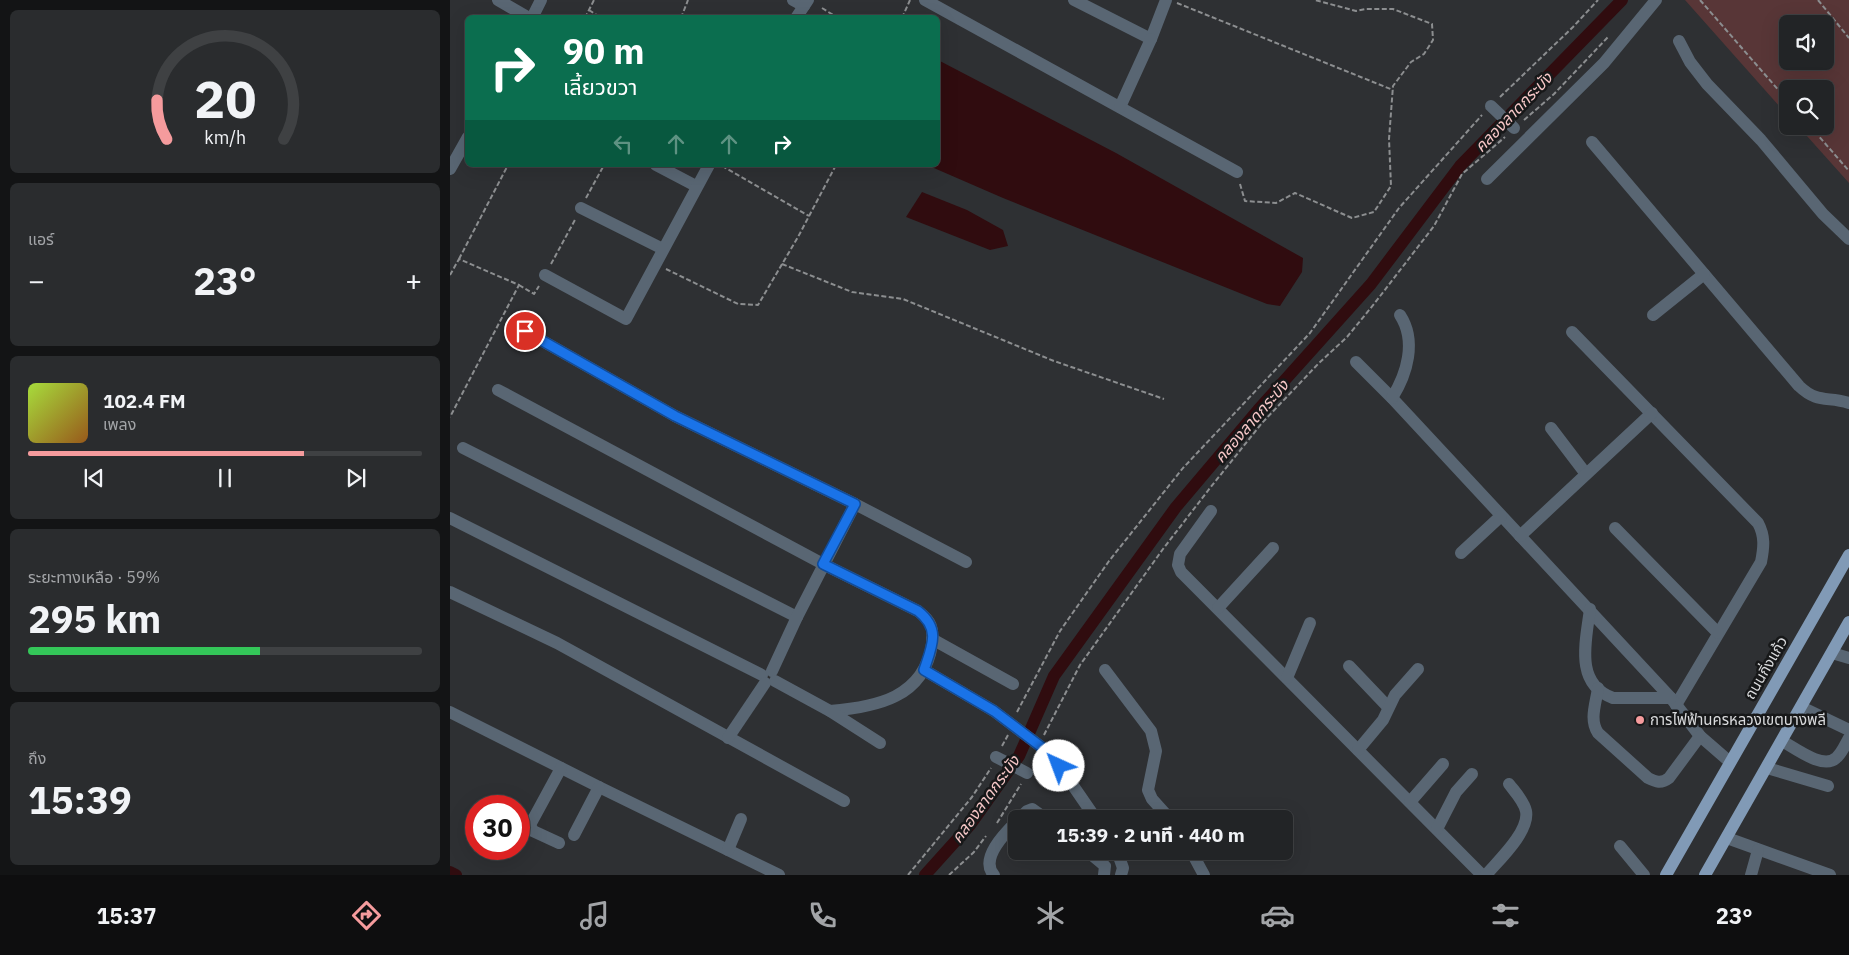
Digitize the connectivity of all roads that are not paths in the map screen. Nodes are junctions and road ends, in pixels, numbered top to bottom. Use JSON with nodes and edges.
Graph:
{"nodes":[{"id":1,"x":498,"y":0,"type":"edge"},
{"id":2,"x":542,"y":0,"type":"edge"},
{"id":3,"x":925,"y":0,"type":"edge"},
{"id":4,"x":1074,"y":0,"type":"edge"},
{"id":5,"x":1656,"y":0,"type":"edge"},
{"id":6,"x":1171,"y":1,"type":"edge"},
{"id":7,"x":802,"y":2,"type":"edge"},
{"id":8,"x":525,"y":15,"type":"edge"},
{"id":9,"x":532,"y":15,"type":"edge"},
{"id":10,"x":797,"y":15,"type":"edge"},
{"id":11,"x":1151,"y":39,"type":"junction"},
{"id":12,"x":1679,"y":41,"type":"dead end"},
{"id":13,"x":1491,"y":106,"type":"road end"},
{"id":14,"x":1120,"y":107,"type":"junction"},
{"id":15,"x":1514,"y":128,"type":"road end"},
{"id":16,"x":465,"y":142,"type":"edge"},
{"id":17,"x":1592,"y":142,"type":"dead end"},
{"id":18,"x":660,"y":167,"type":"edge"},
{"id":19,"x":708,"y":167,"type":"edge"},
{"id":20,"x":450,"y":169,"type":"edge"},
{"id":21,"x":1237,"y":172,"type":"road end"},
{"id":22,"x":1487,"y":178,"type":"dead end"},
{"id":23,"x":696,"y":186,"type":"junction"},
{"id":24,"x":581,"y":208,"type":"road end"},
{"id":25,"x":1849,"y":239,"type":"edge"},
{"id":26,"x":663,"y":249,"type":"junction"},
{"id":27,"x":1704,"y":274,"type":"junction"},
{"id":28,"x":545,"y":275,"type":"road end"},
{"id":29,"x":1400,"y":315,"type":"dead end"},
{"id":30,"x":1653,"y":315,"type":"dead end"},
{"id":31,"x":525,"y":331,"type":"dead end"},
{"id":32,"x":1572,"y":332,"type":"dead end"},
{"id":33,"x":1356,"y":362,"type":"dead end"},
{"id":34,"x":498,"y":390,"type":"dead end"},
{"id":35,"x":1392,"y":398,"type":"junction"},
{"id":36,"x":1849,"y":403,"type":"edge"},
{"id":37,"x":1652,"y":413,"type":"junction"},
{"id":38,"x":1550,"y":428,"type":"dead end"},
{"id":39,"x":463,"y":448,"type":"dead end"},
{"id":40,"x":1586,"y":474,"type":"junction"},
{"id":41,"x":855,"y":504,"type":"junction"},
{"id":42,"x":1211,"y":511,"type":"dead end"},
{"id":43,"x":1501,"y":516,"type":"junction"},
{"id":44,"x":450,"y":518,"type":"edge"},
{"id":45,"x":1616,"y":528,"type":"dead end"},
{"id":46,"x":1520,"y":536,"type":"junction"},
{"id":47,"x":1273,"y":548,"type":"dead end"},
{"id":48,"x":1461,"y":553,"type":"dead end"},
{"id":49,"x":1849,"y":555,"type":"edge"},
{"id":50,"x":966,"y":562,"type":"dead end"},
{"id":51,"x":823,"y":564,"type":"junction"},
{"id":52,"x":450,"y":592,"type":"edge"},
{"id":53,"x":1218,"y":608,"type":"junction"},
{"id":54,"x":1590,"y":609,"type":"junction"},
{"id":55,"x":797,"y":617,"type":"junction"},
{"id":56,"x":1849,"y":622,"type":"edge"},
{"id":57,"x":1310,"y":623,"type":"dead end"},
{"id":58,"x":1718,"y":634,"type":"junction"},
{"id":59,"x":932,"y":639,"type":"junction"},
{"id":60,"x":1832,"y":653,"type":"junction"},
{"id":61,"x":1849,"y":658,"type":"edge"},
{"id":62,"x":1349,"y":666,"type":"dead end"},
{"id":63,"x":1418,"y":669,"type":"dead end"},
{"id":64,"x":924,"y":670,"type":"junction"},
{"id":65,"x":1105,"y":670,"type":"dead end"},
{"id":66,"x":768,"y":678,"type":"junction"},
{"id":67,"x":1287,"y":678,"type":"junction"},
{"id":68,"x":1014,"y":684,"type":"dead end"},
{"id":69,"x":1598,"y":688,"type":"junction"},
{"id":70,"x":1674,"y":701,"type":"junction"},
{"id":71,"x":1388,"y":707,"type":"junction"},
{"id":72,"x":1801,"y":707,"type":"junction"},
{"id":73,"x":830,"y":711,"type":"junction"},
{"id":74,"x":452,"y":717,"type":"edge"},
{"id":75,"x":1849,"y":730,"type":"edge"},
{"id":76,"x":1700,"y":736,"type":"junction"},
{"id":77,"x":728,"y":738,"type":"junction"},
{"id":78,"x":1849,"y":738,"type":"edge"},
{"id":79,"x":1782,"y":740,"type":"junction"},
{"id":80,"x":880,"y":743,"type":"dead end"},
{"id":81,"x":1358,"y":750,"type":"junction"},
{"id":82,"x":998,"y":758,"type":"road end"},
{"id":83,"x":1730,"y":762,"type":"junction"},
{"id":84,"x":1443,"y":764,"type":"dead end"},
{"id":85,"x":561,"y":768,"type":"junction"},
{"id":86,"x":1766,"y":768,"type":"junction"},
{"id":87,"x":1025,"y":772,"type":"road end"},
{"id":88,"x":1472,"y":774,"type":"dead end"},
{"id":89,"x":1509,"y":784,"type":"dead end"},
{"id":90,"x":1828,"y":786,"type":"dead end"},
{"id":91,"x":599,"y":788,"type":"junction"},
{"id":92,"x":844,"y":801,"type":"dead end"},
{"id":93,"x":1410,"y":802,"type":"junction"},
{"id":94,"x":1090,"y":810,"type":"edge"},
{"id":95,"x":1162,"y":810,"type":"edge"},
{"id":96,"x":741,"y":818,"type":"dead end"},
{"id":97,"x":1437,"y":830,"type":"junction"},
{"id":98,"x":1008,"y":831,"type":"edge"},
{"id":99,"x":574,"y":835,"type":"dead end"},
{"id":100,"x":1727,"y":838,"type":"junction"},
{"id":101,"x":559,"y":843,"type":"dead end"},
{"id":102,"x":1620,"y":846,"type":"dead end"},
{"id":103,"x":728,"y":850,"type":"junction"},
{"id":104,"x":1758,"y":850,"type":"junction"},
{"id":105,"x":1098,"y":860,"type":"edge"},
{"id":106,"x":1120,"y":860,"type":"edge"},
{"id":107,"x":1196,"y":860,"type":"edge"},
{"id":108,"x":1809,"y":871,"type":"edge"},
{"id":109,"x":779,"y":875,"type":"edge"},
{"id":110,"x":994,"y":875,"type":"edge"},
{"id":111,"x":1104,"y":875,"type":"edge"},
{"id":112,"x":1121,"y":875,"type":"edge"},
{"id":113,"x":1204,"y":875,"type":"edge"},
{"id":114,"x":1482,"y":875,"type":"edge"},
{"id":115,"x":1486,"y":875,"type":"edge"},
{"id":116,"x":1644,"y":875,"type":"edge"},
{"id":117,"x":1666,"y":875,"type":"edge"},
{"id":118,"x":1705,"y":875,"type":"edge"},
{"id":119,"x":1751,"y":875,"type":"edge"},
{"id":120,"x":1830,"y":875,"type":"edge"}],
"edges":[{"from":1,"to":8,"type":"street"},
{"from":2,"to":9,"type":"street"},
{"from":3,"to":14,"type":"street"},
{"from":4,"to":11,"type":"street"},
{"from":5,"to":22,"type":"street"},
{"from":6,"to":11,"type":"street"},
{"from":7,"to":10,"type":"street"},
{"from":11,"to":14,"type":"street"},
{"from":12,"to":25,"type":"street"},
{"from":13,"to":15,"type":"street"},
{"from":14,"to":21,"type":"street"},
{"from":16,"to":20,"type":"street"},
{"from":17,"to":27,"type":"street"},
{"from":18,"to":23,"type":"street"},
{"from":19,"to":23,"type":"street"},
{"from":23,"to":26,"type":"street"},
{"from":24,"to":26,"type":"street"},
{"from":26,"to":28,"type":"street"},
{"from":27,"to":30,"type":"street"},
{"from":27,"to":36,"type":"street"},
{"from":29,"to":35,"type":"street"},
{"from":31,"to":41,"type":"street"},
{"from":32,"to":37,"type":"street"},
{"from":33,"to":35,"type":"street"},
{"from":34,"to":51,"type":"street"},
{"from":35,"to":43,"type":"street"},
{"from":37,"to":40,"type":"street"},
{"from":37,"to":58,"type":"street"},
{"from":38,"to":40,"type":"street"},
{"from":39,"to":55,"type":"street"},
{"from":40,"to":46,"type":"street"},
{"from":41,"to":50,"type":"street"},
{"from":41,"to":51,"type":"street"},
{"from":42,"to":53,"type":"street"},
{"from":43,"to":46,"type":"street"},
{"from":43,"to":48,"type":"street"},
{"from":44,"to":66,"type":"street"},
{"from":45,"to":58,"type":"street"},
{"from":46,"to":54,"type":"street"},
{"from":47,"to":53,"type":"street"},
{"from":49,"to":83,"type":"main road","name":"ถนนกิ่งแก้ว"},
{"from":51,"to":55,"type":"street"},
{"from":51,"to":59,"type":"street"},
{"from":52,"to":77,"type":"street"},
{"from":53,"to":67,"type":"street"},
{"from":54,"to":69,"type":"street"},
{"from":54,"to":70,"type":"street"},
{"from":55,"to":66,"type":"street"},
{"from":56,"to":60,"type":"main road"},
{"from":57,"to":67,"type":"street"},
{"from":58,"to":70,"type":"street"},
{"from":59,"to":64,"type":"street"},
{"from":59,"to":68,"type":"street"},
{"from":60,"to":61,"type":"street"},
{"from":60,"to":72,"type":"main road"},
{"from":62,"to":71,"type":"street"},
{"from":63,"to":71,"type":"street"},
{"from":64,"to":73,"type":"street"},
{"from":64,"to":94,"type":"street"},
{"from":65,"to":95,"type":"street"},
{"from":66,"to":73,"type":"street"},
{"from":66,"to":77,"type":"street"},
{"from":67,"to":81,"type":"street"},
{"from":69,"to":70,"type":"street"},
{"from":69,"to":76,"type":"street"},
{"from":70,"to":76,"type":"street"},
{"from":71,"to":81,"type":"street"},
{"from":72,"to":75,"type":"street"},
{"from":72,"to":79,"type":"main road"},
{"from":73,"to":80,"type":"street"},
{"from":74,"to":85,"type":"street"},
{"from":76,"to":83,"type":"street"},
{"from":77,"to":92,"type":"street"},
{"from":78,"to":79,"type":"street"},
{"from":79,"to":86,"type":"main road"},
{"from":81,"to":93,"type":"street"},
{"from":82,"to":87,"type":"street"},
{"from":83,"to":117,"type":"main road","name":"ถนนกิ่งแก้ว"},
{"from":84,"to":93,"type":"street"},
{"from":85,"to":91,"type":"street"},
{"from":85,"to":101,"type":"street"},
{"from":86,"to":90,"type":"street"},
{"from":86,"to":100,"type":"main road"},
{"from":88,"to":97,"type":"street"},
{"from":89,"to":115,"type":"street"},
{"from":91,"to":99,"type":"street"},
{"from":91,"to":103,"type":"street"},
{"from":93,"to":97,"type":"street"},
{"from":96,"to":103,"type":"street"},
{"from":97,"to":114,"type":"street"},
{"from":98,"to":110,"type":"street"},
{"from":100,"to":104,"type":"street"},
{"from":100,"to":118,"type":"main road"},
{"from":102,"to":116,"type":"street"},
{"from":103,"to":109,"type":"street"},
{"from":104,"to":108,"type":"street"},
{"from":104,"to":119,"type":"street"},
{"from":105,"to":111,"type":"street"},
{"from":106,"to":112,"type":"street"},
{"from":107,"to":113,"type":"street"},
{"from":108,"to":120,"type":"street"}]}
